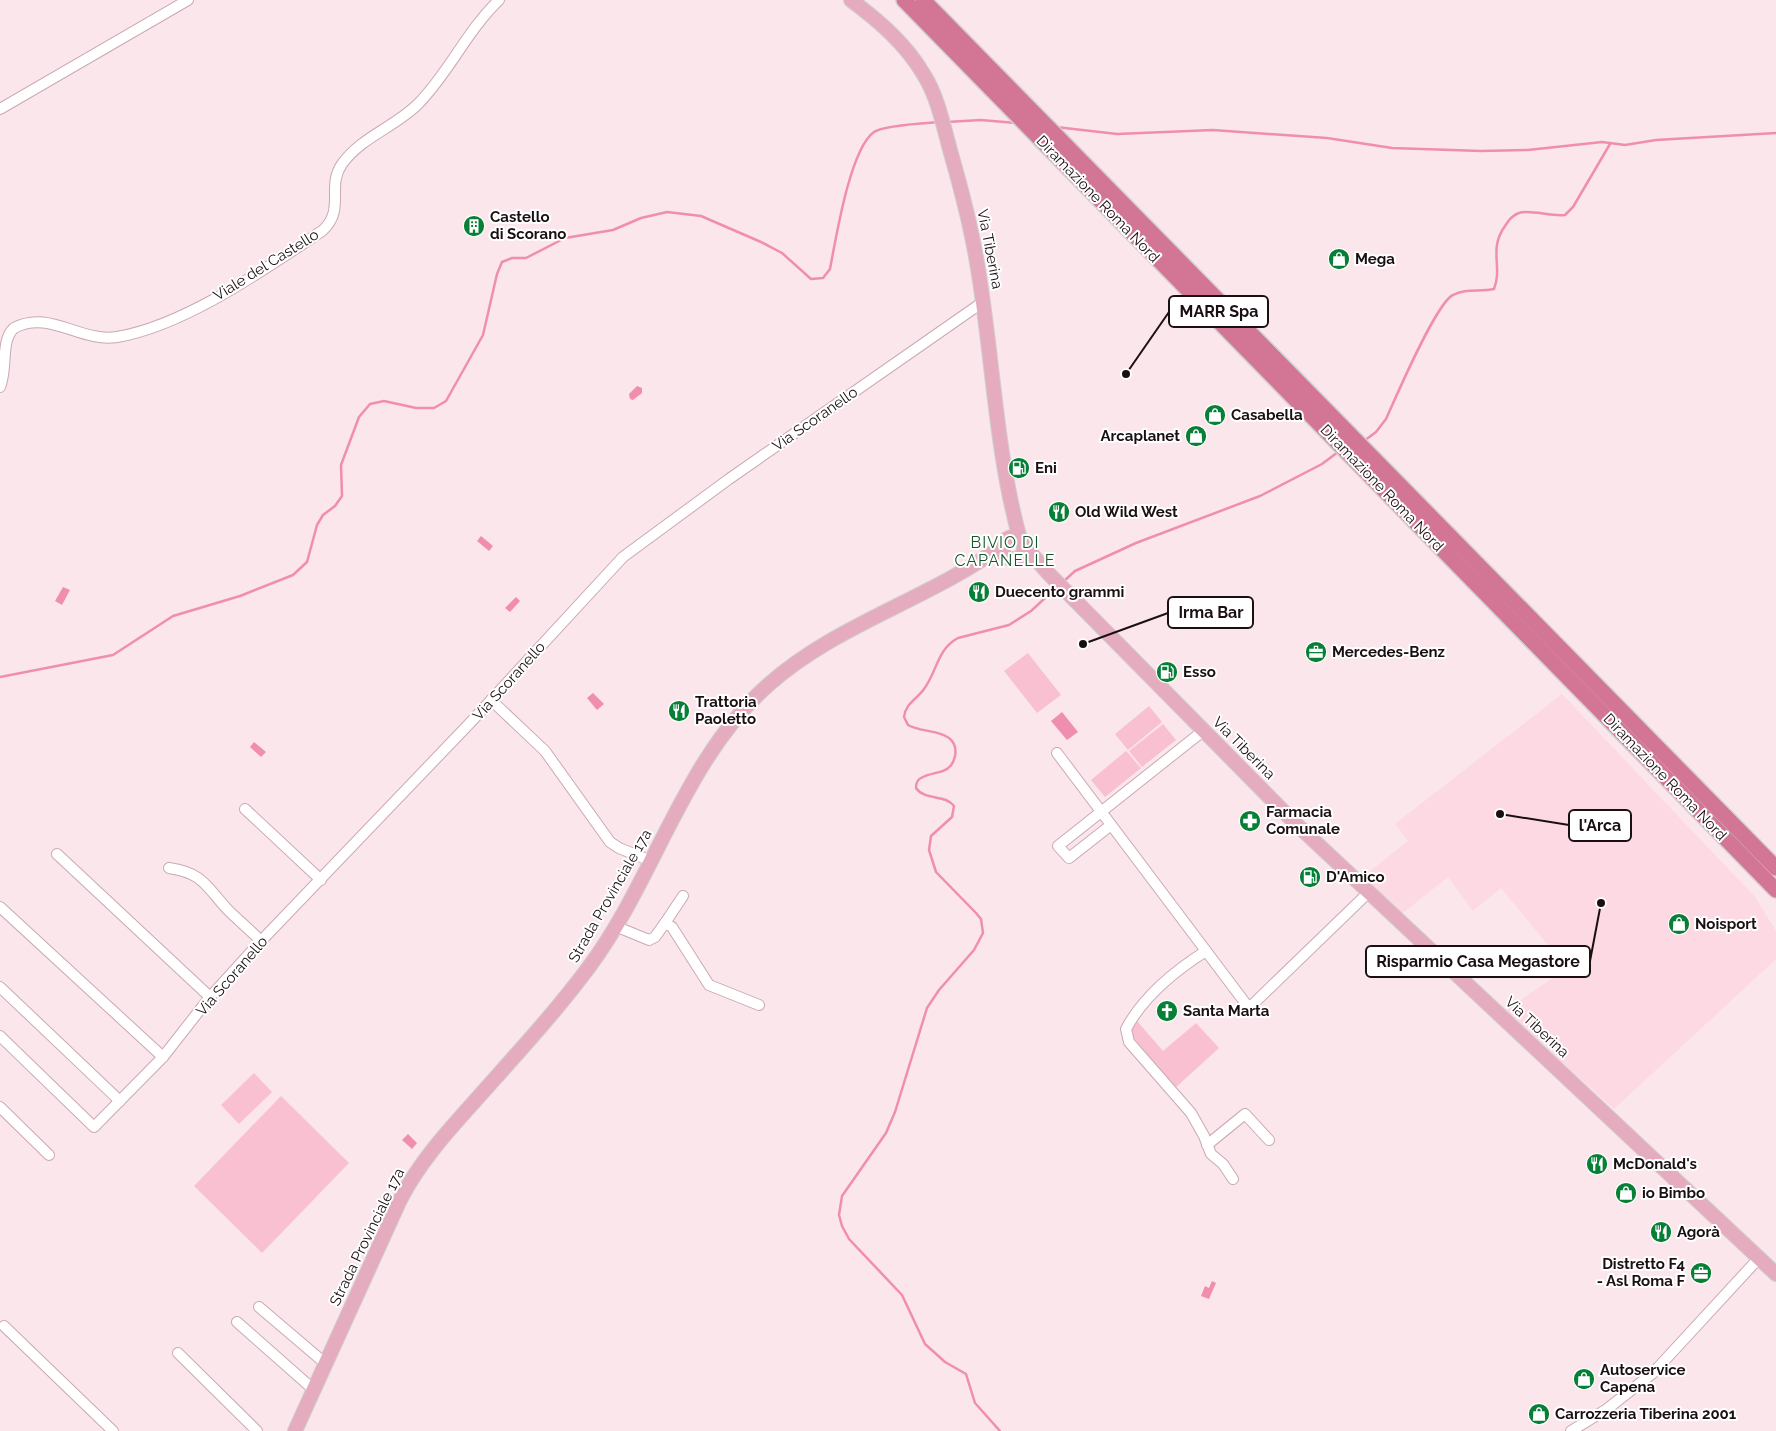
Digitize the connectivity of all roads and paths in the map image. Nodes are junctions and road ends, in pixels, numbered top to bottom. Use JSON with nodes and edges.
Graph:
{"nodes":[{"id":1,"x":188,"y":0,"type":"edge"},
{"id":2,"x":498,"y":0,"type":"edge"},
{"id":3,"x":847,"y":0,"type":"edge"},
{"id":4,"x":851,"y":0,"type":"edge"},
{"id":5,"x":904,"y":0,"type":"edge"},
{"id":6,"x":923,"y":0,"type":"edge"},
{"id":7,"x":933,"y":108,"type":"junction"},
{"id":8,"x":0,"y":109,"type":"edge"},
{"id":9,"x":983,"y":302,"type":"junction"},
{"id":10,"x":0,"y":387,"type":"edge"},
{"id":11,"x":1341,"y":436,"type":"junction"},
{"id":12,"x":1359,"y":454,"type":"junction"},
{"id":13,"x":1012,"y":548,"type":"junction"},
{"id":14,"x":491,"y":700,"type":"junction"},
{"id":15,"x":1203,"y":731,"type":"junction"},
{"id":16,"x":1057,"y":753,"type":"dead end"},
{"id":17,"x":245,"y":809,"type":"dead end"},
{"id":18,"x":1101,"y":811,"type":"junction"},
{"id":19,"x":1111,"y":825,"type":"junction"},
{"id":20,"x":57,"y":854,"type":"dead end"},
{"id":21,"x":651,"y":861,"type":"junction"},
{"id":22,"x":168,"y":868,"type":"dead end"},
{"id":23,"x":1776,"y":868,"type":"edge"},
{"id":24,"x":321,"y":880,"type":"junction"},
{"id":25,"x":1776,"y":890,"type":"edge"},
{"id":26,"x":1369,"y":892,"type":"junction"},
{"id":27,"x":683,"y":896,"type":"dead end"},
{"id":28,"x":0,"y":907,"type":"edge"},
{"id":29,"x":665,"y":923,"type":"junction"},
{"id":30,"x":615,"y":926,"type":"junction"},
{"id":31,"x":261,"y":941,"type":"junction"},
{"id":32,"x":1206,"y":951,"type":"junction"},
{"id":33,"x":0,"y":987,"type":"edge"},
{"id":34,"x":210,"y":997,"type":"junction"},
{"id":35,"x":759,"y":1005,"type":"dead end"},
{"id":36,"x":0,"y":1036,"type":"edge"},
{"id":37,"x":163,"y":1057,"type":"junction"},
{"id":38,"x":120,"y":1101,"type":"junction"},
{"id":39,"x":0,"y":1107,"type":"edge"},
{"id":40,"x":1269,"y":1140,"type":"dead end"},
{"id":41,"x":1207,"y":1145,"type":"junction"},
{"id":42,"x":50,"y":1155,"type":"dead end"},
{"id":43,"x":1233,"y":1179,"type":"dead end"},
{"id":44,"x":1759,"y":1258,"type":"junction"},
{"id":45,"x":1776,"y":1274,"type":"edge"},
{"id":46,"x":259,"y":1308,"type":"dead end"},
{"id":47,"x":237,"y":1322,"type":"dead end"},
{"id":48,"x":4,"y":1326,"type":"dead end"},
{"id":49,"x":178,"y":1353,"type":"dead end"},
{"id":50,"x":326,"y":1364,"type":"junction"},
{"id":51,"x":314,"y":1390,"type":"junction"},
{"id":52,"x":113,"y":1431,"type":"edge"},
{"id":53,"x":257,"y":1431,"type":"edge"},
{"id":54,"x":295,"y":1431,"type":"edge"},
{"id":55,"x":1571,"y":1431,"type":"edge"}],
"edges":[{"from":1,"to":8,"type":"street"},
{"from":2,"to":10,"type":"street","name":"Viale del Castello"},
{"from":3,"to":7,"type":"main road"},
{"from":4,"to":7,"type":"main road"},
{"from":5,"to":11,"type":"highway","name":"Diramazione Roma Nord"},
{"from":6,"to":11,"type":"highway","name":"Diramazione Roma Nord"},
{"from":7,"to":9,"type":"main road","name":"Via Tiberina"},
{"from":9,"to":13,"type":"main road","name":"Via Tiberina"},
{"from":9,"to":14,"type":"street","name":"Via Scoranello"},
{"from":11,"to":12,"type":"highway","name":"Diramazione Roma Nord"},
{"from":12,"to":23,"type":"highway","name":"Diramazione Roma Nord"},
{"from":12,"to":25,"type":"highway","name":"Diramazione Roma Nord"},
{"from":13,"to":15,"type":"main road","name":"Via Tiberina"},
{"from":13,"to":21,"type":"main road","name":"Strada Provinciale 17a"},
{"from":14,"to":21,"type":"street"},
{"from":14,"to":24,"type":"street","name":"Via Scoranello"},
{"from":15,"to":18,"type":"street"},
{"from":15,"to":26,"type":"main road","name":"Via Tiberina"},
{"from":16,"to":18,"type":"street"},
{"from":17,"to":24,"type":"street"},
{"from":18,"to":19,"type":"street"},
{"from":18,"to":19,"type":"street"},
{"from":19,"to":32,"type":"street"},
{"from":20,"to":34,"type":"street"},
{"from":21,"to":30,"type":"main road","name":"Strada Provinciale 17a"},
{"from":22,"to":31,"type":"street"},
{"from":24,"to":31,"type":"street","name":"Via Scoranello"},
{"from":26,"to":32,"type":"street"},
{"from":26,"to":44,"type":"main road","name":"Via Tiberina"},
{"from":27,"to":29,"type":"street"},
{"from":28,"to":37,"type":"street"},
{"from":29,"to":30,"type":"street"},
{"from":29,"to":35,"type":"street"},
{"from":30,"to":50,"type":"main road","name":"Strada Provinciale 17a"},
{"from":31,"to":34,"type":"street","name":"Via Scoranello"},
{"from":32,"to":41,"type":"street"},
{"from":33,"to":38,"type":"street"},
{"from":34,"to":37,"type":"street","name":"Via Scoranello"},
{"from":36,"to":38,"type":"street","name":"Via Scoranello"},
{"from":37,"to":38,"type":"street","name":"Via Scoranello"},
{"from":39,"to":42,"type":"street"},
{"from":40,"to":41,"type":"street"},
{"from":41,"to":43,"type":"street"},
{"from":44,"to":45,"type":"main road","name":"Via Tiberina"},
{"from":44,"to":55,"type":"street"},
{"from":46,"to":50,"type":"street"},
{"from":47,"to":51,"type":"street"},
{"from":48,"to":52,"type":"street"},
{"from":49,"to":53,"type":"street"},
{"from":50,"to":51,"type":"main road","name":"Strada Provinciale 17a"},
{"from":51,"to":54,"type":"main road","name":"Strada Provinciale 17a"}]}
